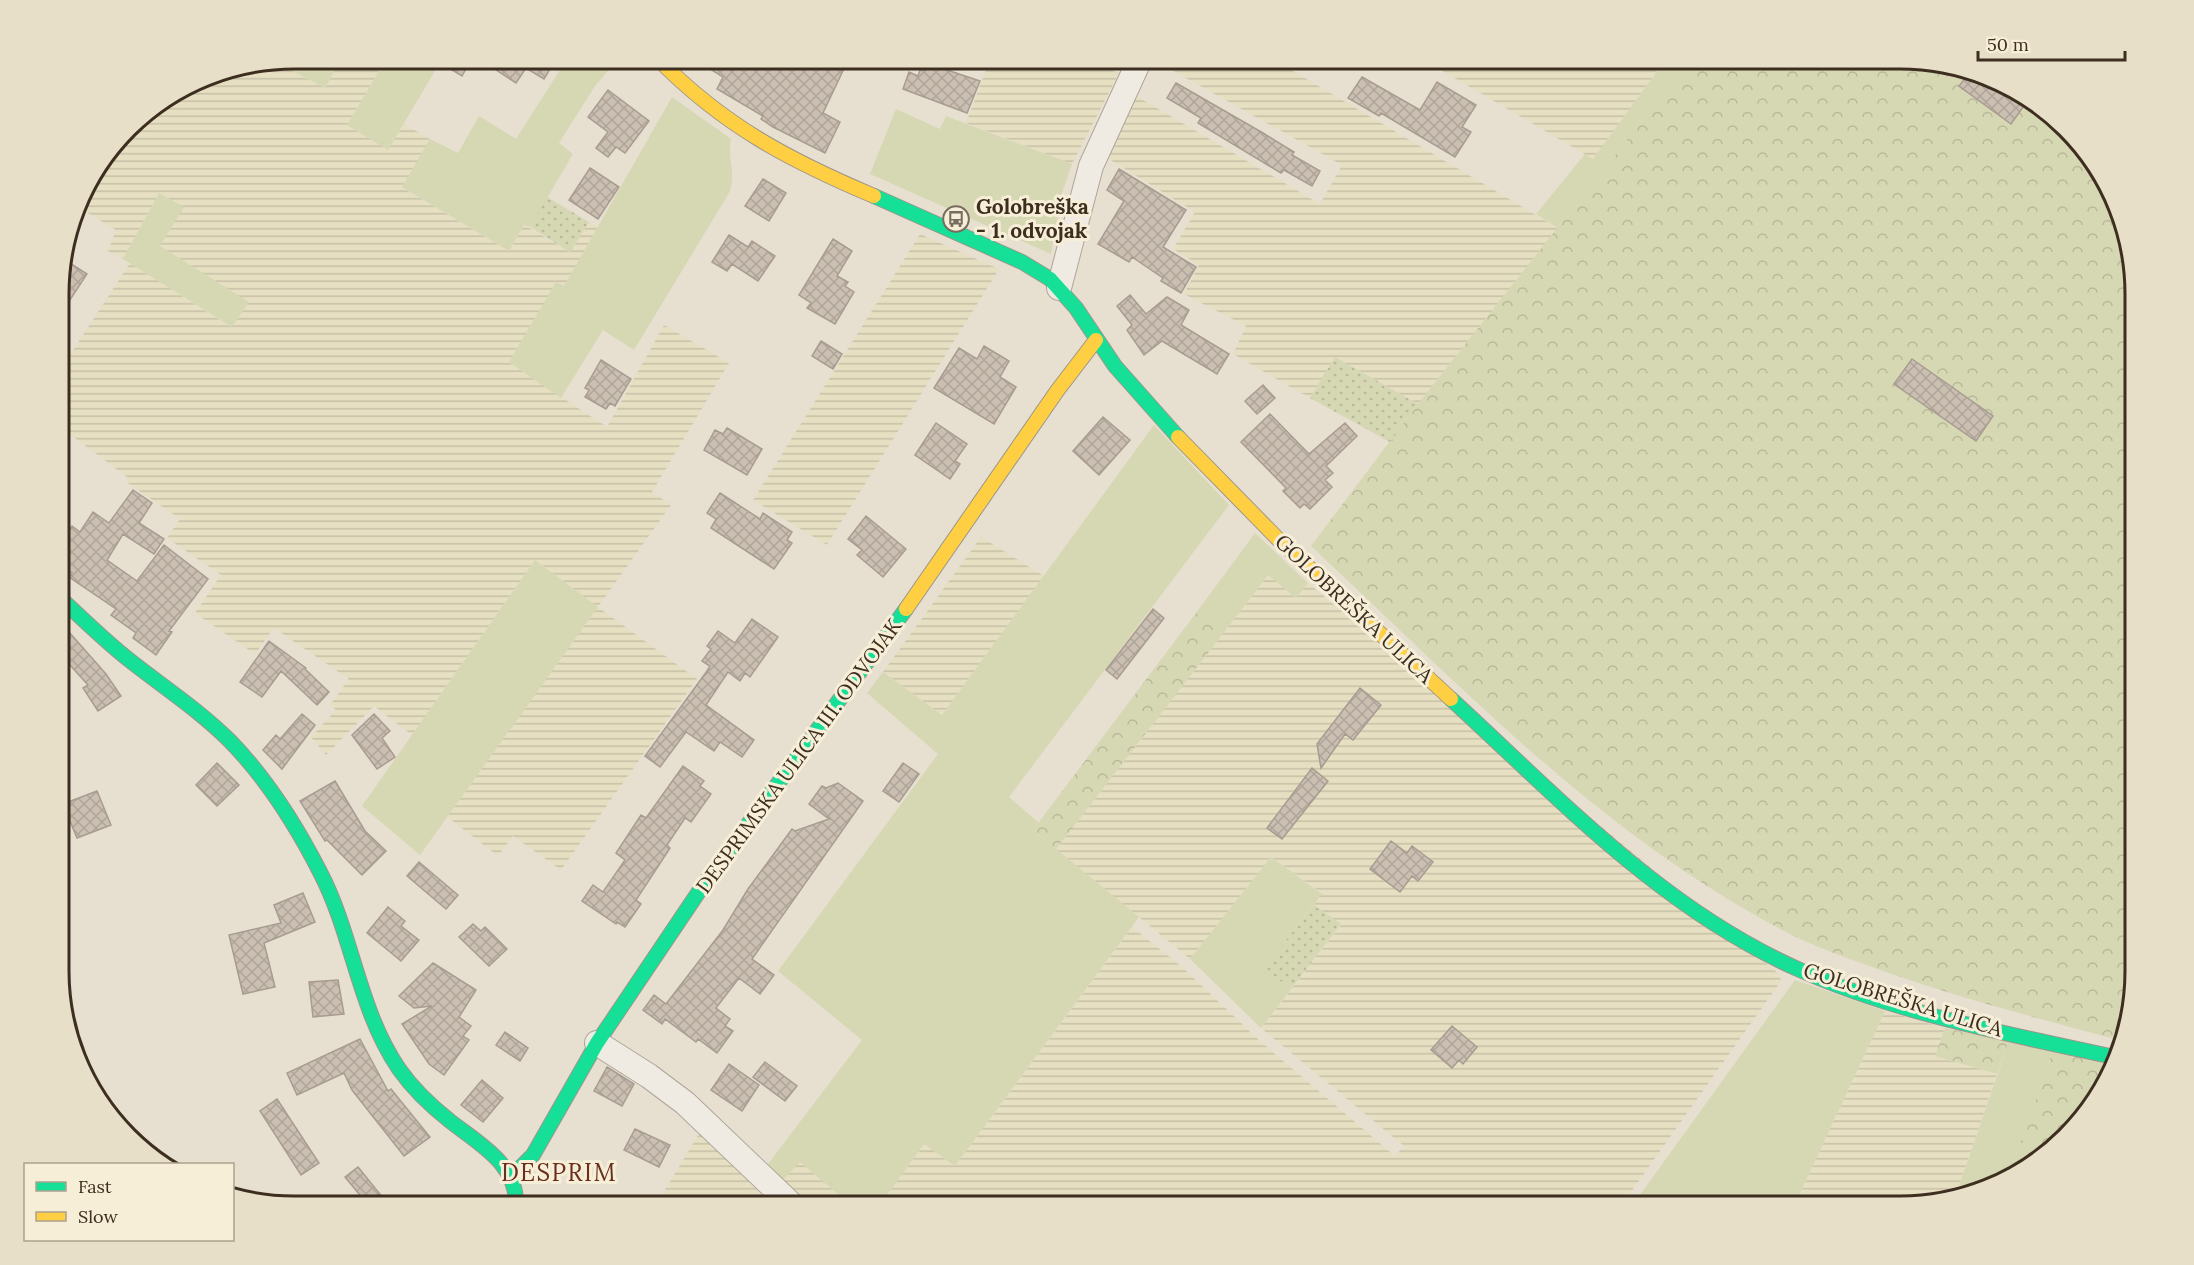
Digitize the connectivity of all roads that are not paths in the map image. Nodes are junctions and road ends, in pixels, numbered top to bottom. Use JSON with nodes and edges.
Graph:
{"nodes":[{"id":1,"x":667,"y":69,"type":"edge"},
{"id":2,"x":1135,"y":69,"type":"edge"},
{"id":3,"x":1059,"y":288,"type":"junction"},
{"id":4,"x":1096,"y":340,"type":"junction"},
{"id":5,"x":69,"y":606,"type":"edge"},
{"id":6,"x":597,"y":1043,"type":"junction"},
{"id":7,"x":2108,"y":1056,"type":"edge"},
{"id":8,"x":512,"y":1176,"type":"junction"},
{"id":9,"x":517,"y":1196,"type":"edge"},
{"id":10,"x":783,"y":1196,"type":"edge"}],
"edges":[{"from":1,"to":3,"type":"street","name":"GOLOBREŠKA ULICA"},
{"from":2,"to":3,"type":"street"},
{"from":3,"to":4,"type":"street","name":"GOLOBREŠKA ULICA"},
{"from":4,"to":6,"type":"street","name":"DESPRIMSKA ULICA III. ODVOJAK"},
{"from":4,"to":7,"type":"street","name":"GOLOBREŠKA ULICA"},
{"from":5,"to":8,"type":"street"},
{"from":6,"to":8,"type":"street","name":"DESPRIMSKA ULICA III. ODVOJAK"},
{"from":6,"to":10,"type":"street"},
{"from":8,"to":9,"type":"street"}]}
